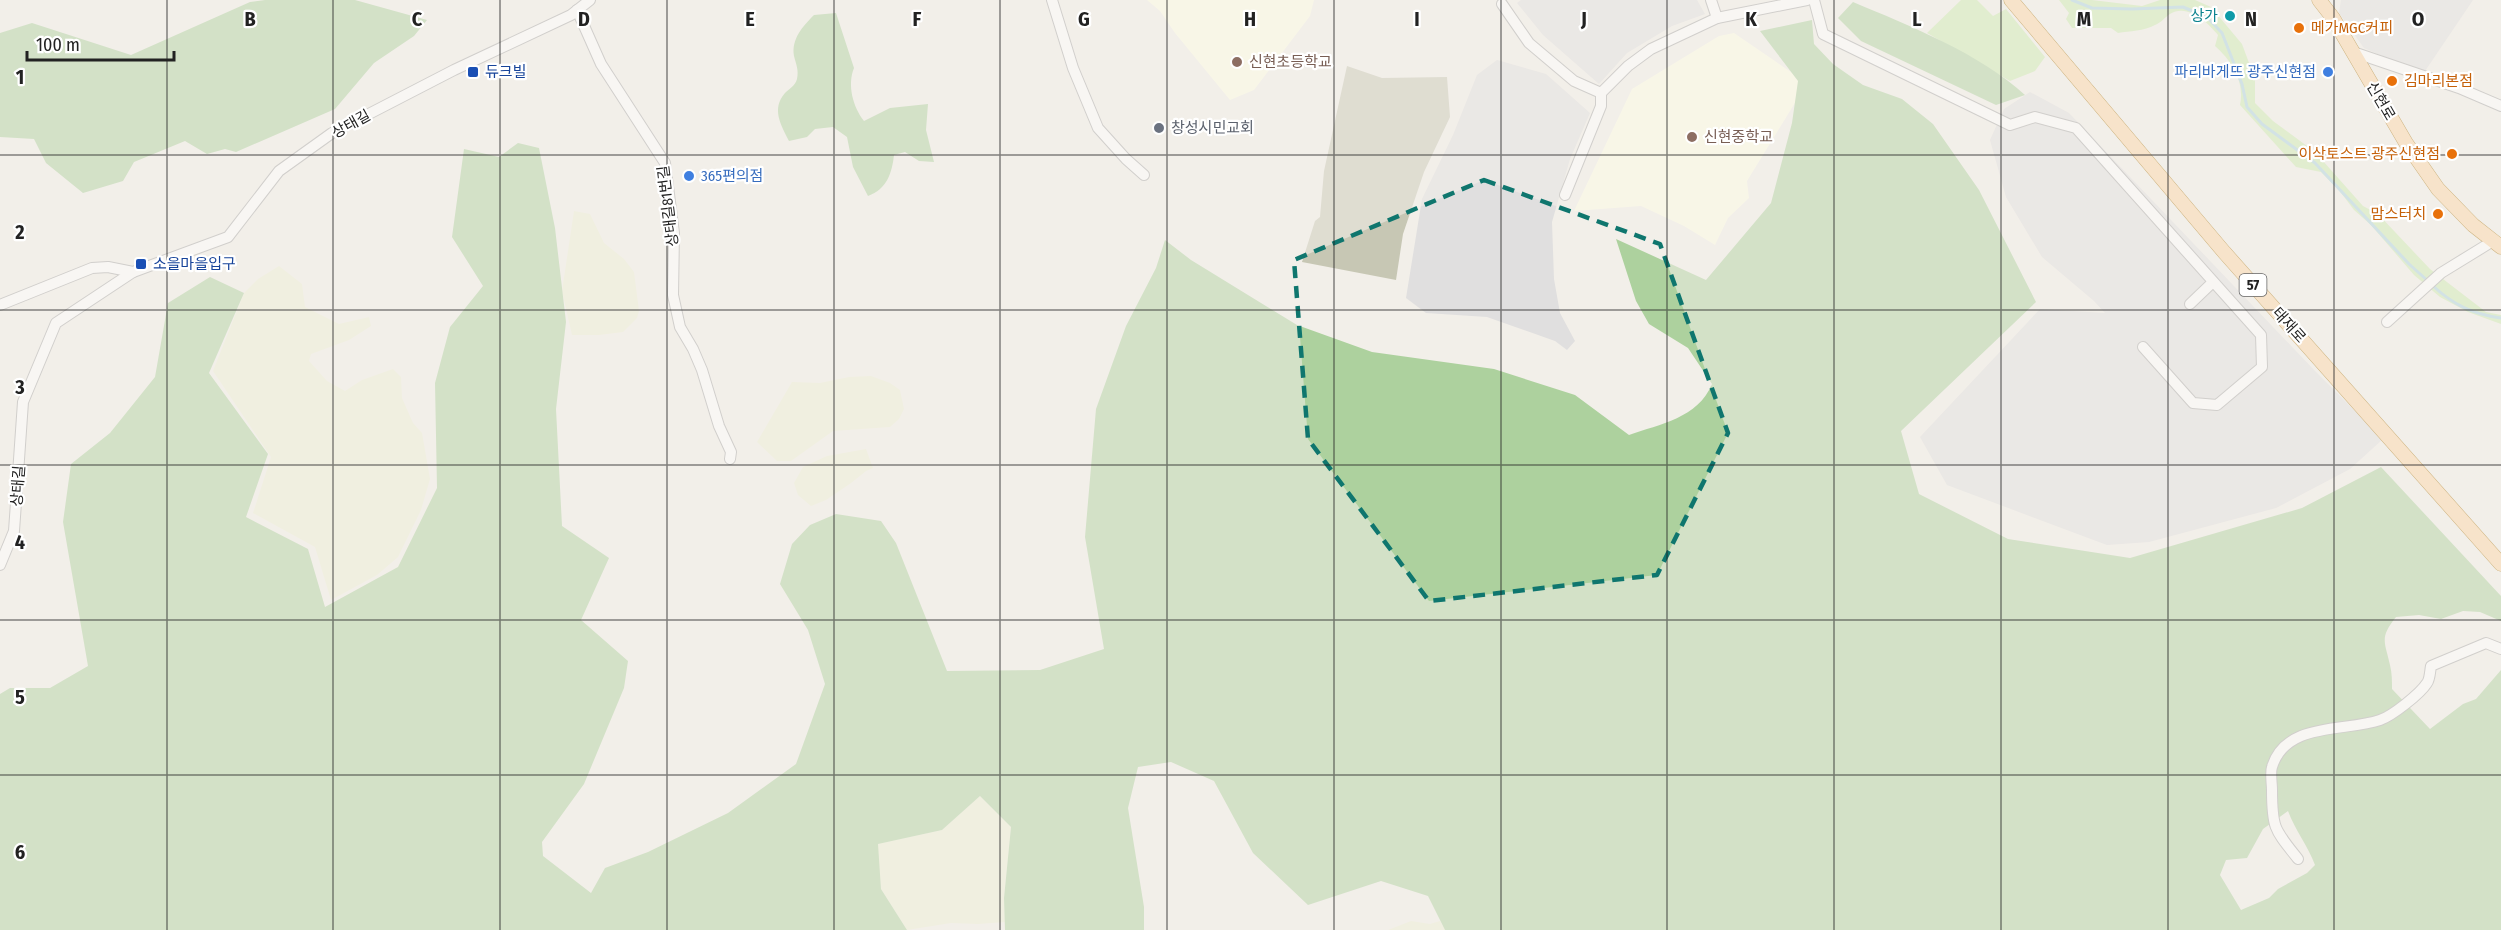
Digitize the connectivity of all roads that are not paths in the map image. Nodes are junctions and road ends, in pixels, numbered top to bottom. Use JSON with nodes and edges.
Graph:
{"nodes":[{"id":1,"x":590,"y":0,"type":"edge"},
{"id":2,"x":1052,"y":0,"type":"edge"},
{"id":3,"x":1710,"y":0,"type":"edge"},
{"id":4,"x":1807,"y":0,"type":"edge"},
{"id":5,"x":1814,"y":0,"type":"edge"},
{"id":6,"x":2011,"y":0,"type":"edge"},
{"id":7,"x":2019,"y":0,"type":"edge"},
{"id":8,"x":2321,"y":1,"type":"edge"},
{"id":9,"x":1502,"y":4,"type":"dead end"},
{"id":10,"x":577,"y":10,"type":"junction"},
{"id":11,"x":1717,"y":18,"type":"junction"},
{"id":12,"x":2353,"y":52,"type":"junction"},
{"id":13,"x":1601,"y":93,"type":"junction"},
{"id":14,"x":2501,"y":106,"type":"edge"},
{"id":15,"x":1144,"y":175,"type":"dead end"},
{"id":16,"x":1564,"y":195,"type":"dead end"},
{"id":17,"x":2497,"y":244,"type":"edge"},
{"id":18,"x":133,"y":272,"type":"junction"},
{"id":19,"x":2214,"y":282,"type":"junction"},
{"id":20,"x":2190,"y":304,"type":"dead end"},
{"id":21,"x":0,"y":305,"type":"edge"},
{"id":22,"x":2387,"y":322,"type":"dead end"},
{"id":23,"x":2143,"y":347,"type":"dead end"},
{"id":24,"x":730,"y":459,"type":"dead end"},
{"id":25,"x":2501,"y":554,"type":"edge"},
{"id":26,"x":2501,"y":564,"type":"edge"},
{"id":27,"x":0,"y":565,"type":"edge"},
{"id":28,"x":2501,"y":649,"type":"edge"},
{"id":29,"x":2298,"y":859,"type":"dead end"}],
"edges":[{"from":1,"to":10,"type":"street","name":"상태길"},
{"from":2,"to":15,"type":"street"},
{"from":3,"to":11,"type":"street"},
{"from":4,"to":11,"type":"street"},
{"from":5,"to":19,"type":"street"},
{"from":6,"to":26,"type":"main road","name":"태재로","number":"57"},
{"from":7,"to":25,"type":"main road","name":"태재로","number":"57"},
{"from":8,"to":12,"type":"main road","name":"신현로"},
{"from":9,"to":13,"type":"street"},
{"from":10,"to":18,"type":"street","name":"상태길"},
{"from":10,"to":24,"type":"street","name":"상태길81번길"},
{"from":11,"to":13,"type":"street"},
{"from":12,"to":14,"type":"street"},
{"from":12,"to":17,"type":"main road","name":"신현로"},
{"from":13,"to":16,"type":"street"},
{"from":17,"to":22,"type":"street"},
{"from":18,"to":21,"type":"street","name":"상태길"},
{"from":18,"to":27,"type":"street","name":"상태길"},
{"from":19,"to":20,"type":"street"},
{"from":19,"to":23,"type":"street"},
{"from":28,"to":29,"type":"street"}]}
